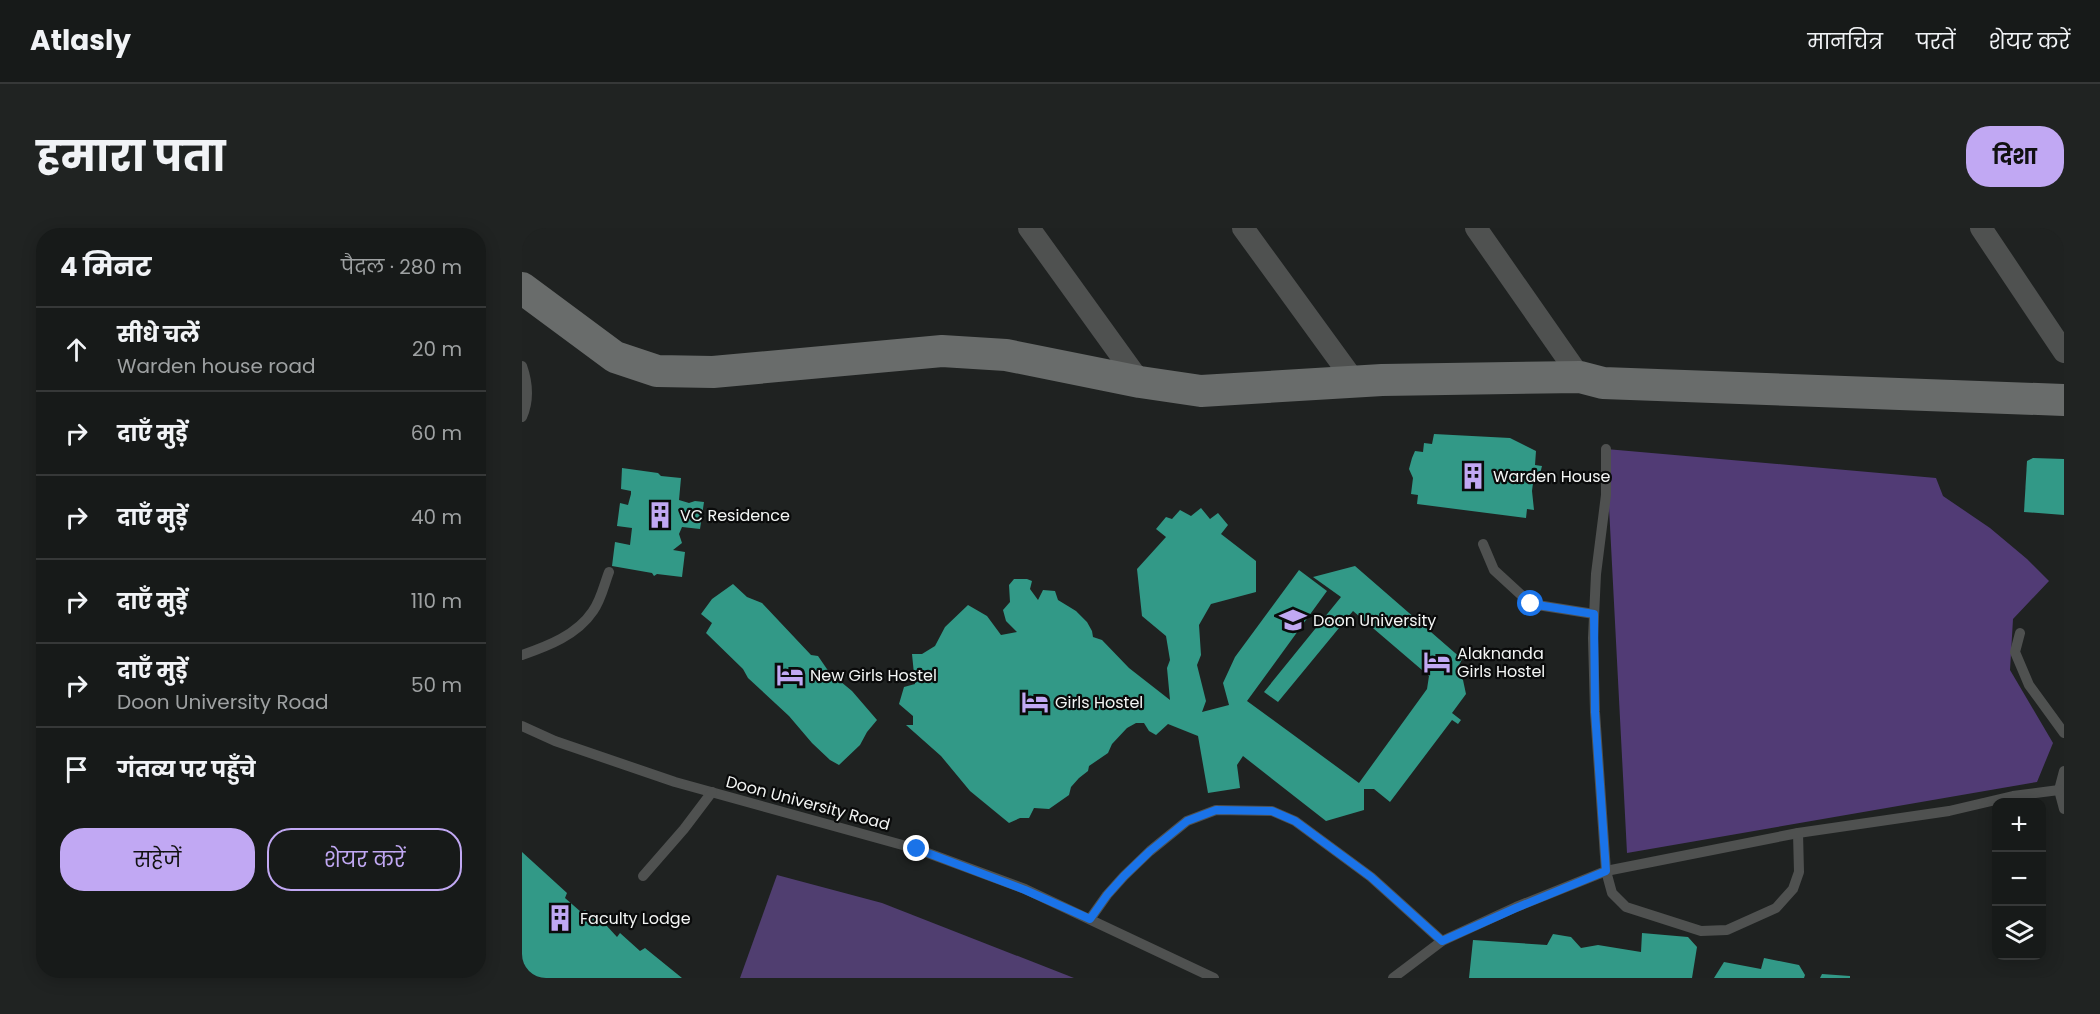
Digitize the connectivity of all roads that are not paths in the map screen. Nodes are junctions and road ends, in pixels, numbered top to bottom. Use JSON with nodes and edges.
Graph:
{"nodes":[{"id":1,"x":1029,"y":228,"type":"edge"},
{"id":2,"x":1243,"y":228,"type":"edge"},
{"id":3,"x":1476,"y":228,"type":"edge"},
{"id":4,"x":1981,"y":228,"type":"edge"},
{"id":5,"x":522,"y":288,"type":"edge"},
{"id":6,"x":2064,"y":352,"type":"edge"},
{"id":7,"x":522,"y":366,"type":"edge"},
{"id":8,"x":1580,"y":377,"type":"junction"},
{"id":9,"x":1140,"y":382,"type":"junction"},
{"id":10,"x":1355,"y":382,"type":"junction"},
{"id":11,"x":2064,"y":400,"type":"edge"},
{"id":12,"x":522,"y":417,"type":"edge"},
{"id":13,"x":1606,"y":449,"type":"dead end"},
{"id":14,"x":1483,"y":544,"type":"dead end"},
{"id":15,"x":609,"y":572,"type":"dead end"},
{"id":16,"x":1594,"y":614,"type":"junction"},
{"id":17,"x":2020,"y":633,"type":"dead end"},
{"id":18,"x":522,"y":655,"type":"edge"},
{"id":19,"x":522,"y":726,"type":"edge"},
{"id":20,"x":2064,"y":733,"type":"edge"},
{"id":21,"x":2064,"y":771,"type":"edge"},
{"id":22,"x":2059,"y":790,"type":"junction"},
{"id":23,"x":712,"y":792,"type":"junction"},
{"id":24,"x":2064,"y":808,"type":"edge"},
{"id":25,"x":1798,"y":833,"type":"junction"},
{"id":26,"x":1606,"y":871,"type":"junction"},
{"id":27,"x":643,"y":876,"type":"dead end"},
{"id":28,"x":1090,"y":919,"type":"junction"},
{"id":29,"x":1442,"y":941,"type":"junction"},
{"id":30,"x":1214,"y":978,"type":"edge"},
{"id":31,"x":1393,"y":978,"type":"edge"}],
"edges":[{"from":1,"to":9,"type":"street"},
{"from":2,"to":10,"type":"street"},
{"from":3,"to":8,"type":"street"},
{"from":4,"to":6,"type":"street"},
{"from":5,"to":9,"type":"main road"},
{"from":7,"to":12,"type":"lane"},
{"from":8,"to":10,"type":"main road"},
{"from":8,"to":11,"type":"main road"},
{"from":9,"to":10,"type":"main road"},
{"from":13,"to":16,"type":"lane"},
{"from":14,"to":16,"type":"lane"},
{"from":15,"to":18,"type":"lane"},
{"from":16,"to":26,"type":"lane"},
{"from":17,"to":20,"type":"lane"},
{"from":19,"to":23,"type":"lane","name":"Doon University Road"},
{"from":21,"to":22,"type":"lane"},
{"from":22,"to":24,"type":"lane"},
{"from":22,"to":25,"type":"lane"},
{"from":23,"to":27,"type":"lane"},
{"from":23,"to":28,"type":"lane","name":"Doon University Road"},
{"from":25,"to":26,"type":"lane"},
{"from":25,"to":26,"type":"lane"},
{"from":26,"to":29,"type":"lane"},
{"from":28,"to":29,"type":"lane"},
{"from":28,"to":30,"type":"lane","name":"Doon University Road"},
{"from":29,"to":31,"type":"lane"}]}
